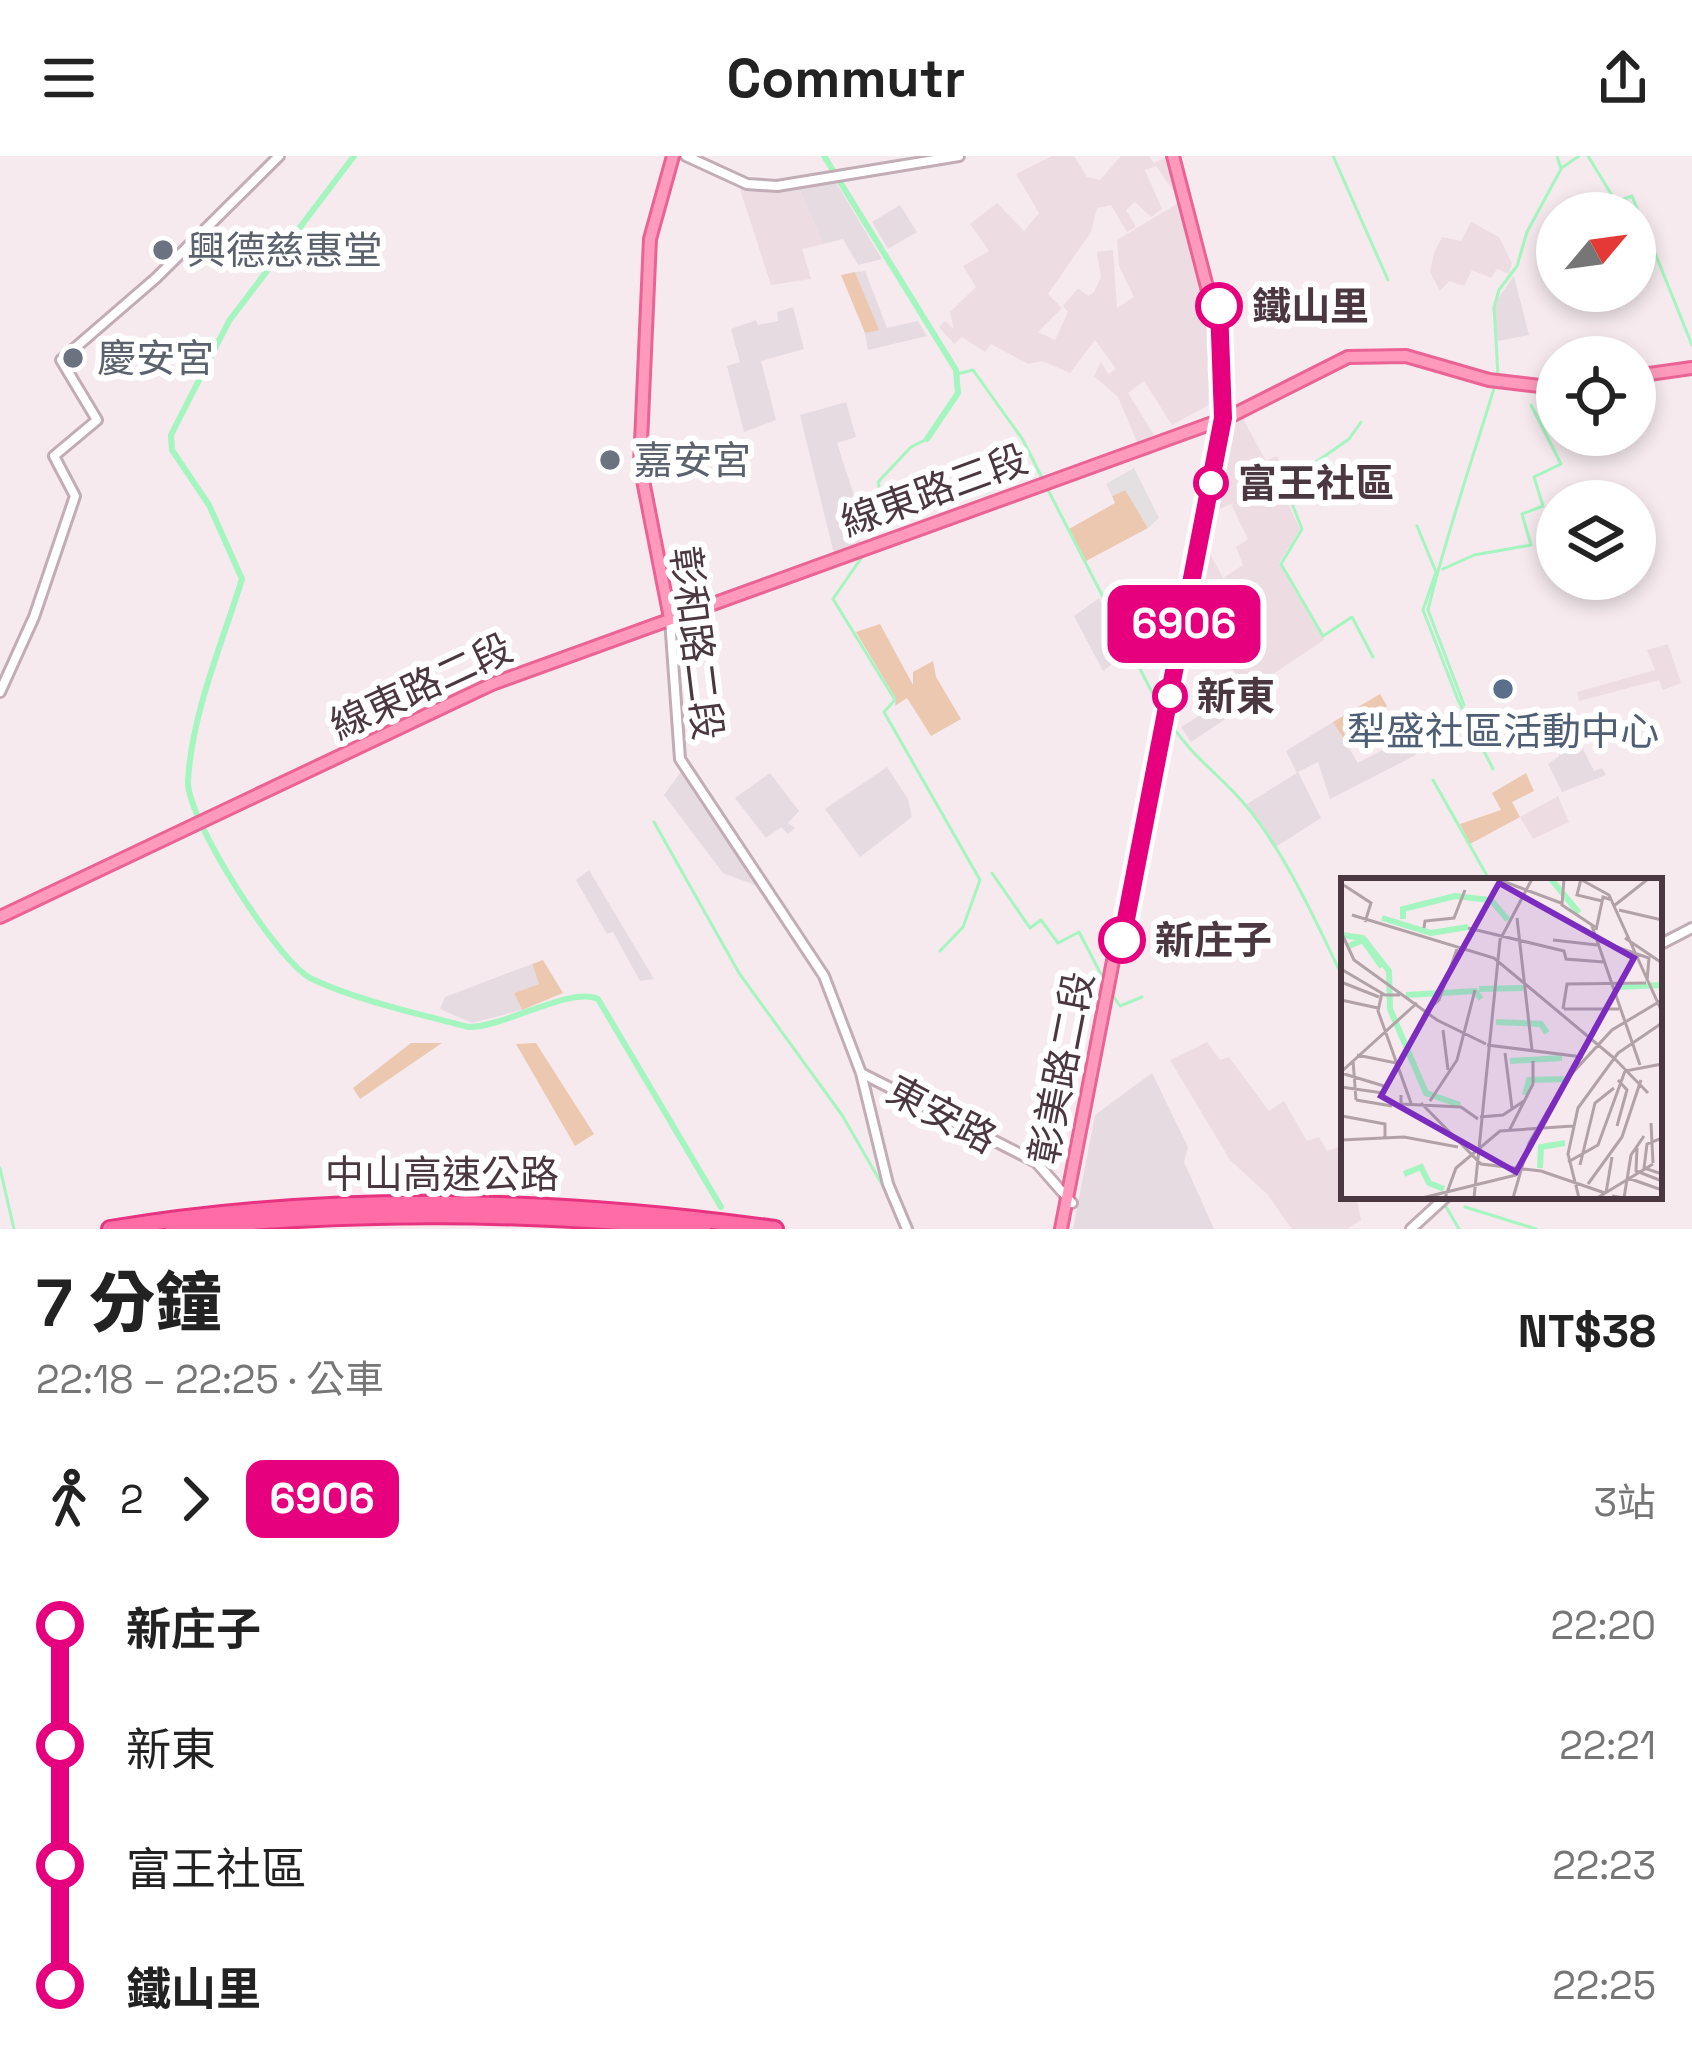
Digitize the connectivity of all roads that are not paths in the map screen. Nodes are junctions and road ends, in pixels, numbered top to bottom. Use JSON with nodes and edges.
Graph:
{"nodes":[{"id":1,"x":279,"y":156,"type":"edge"},
{"id":2,"x":674,"y":156,"type":"edge"},
{"id":3,"x":686,"y":156,"type":"edge"},
{"id":4,"x":959,"y":156,"type":"edge"},
{"id":5,"x":1176,"y":156,"type":"edge"},
{"id":6,"x":1692,"y":371,"type":"edge"},
{"id":7,"x":1656,"y":376,"type":"edge"},
{"id":8,"x":1536,"y":382,"type":"edge"},
{"id":9,"x":1536,"y":383,"type":"edge"},
{"id":10,"x":1224,"y":394,"type":"junction"},
{"id":11,"x":1241,"y":405,"type":"junction"},
{"id":12,"x":1222,"y":417,"type":"junction"},
{"id":13,"x":670,"y":618,"type":"junction"},
{"id":14,"x":0,"y":692,"type":"edge"},
{"id":15,"x":0,"y":917,"type":"edge"},
{"id":16,"x":1692,"y":928,"type":"edge"},
{"id":17,"x":1662,"y":943,"type":"edge"},
{"id":18,"x":861,"y":1073,"type":"junction"},
{"id":19,"x":1444,"y":1199,"type":"edge"},
{"id":20,"x":1069,"y":1202,"type":"junction"},
{"id":21,"x":110,"y":1229,"type":"edge"},
{"id":22,"x":173,"y":1229,"type":"edge"},
{"id":23,"x":703,"y":1229,"type":"edge"},
{"id":24,"x":775,"y":1229,"type":"edge"},
{"id":25,"x":907,"y":1229,"type":"edge"},
{"id":26,"x":1064,"y":1229,"type":"edge"},
{"id":27,"x":1411,"y":1229,"type":"edge"}],
"edges":[{"from":1,"to":14,"type":"street"},
{"from":2,"to":13,"type":"main road","name":"彰和路二段"},
{"from":3,"to":4,"type":"street"},
{"from":5,"to":10,"type":"main road"},
{"from":5,"to":12,"type":"main road"},
{"from":6,"to":7,"type":"main road"},
{"from":8,"to":11,"type":"main road"},
{"from":9,"to":12,"type":"main road"},
{"from":10,"to":11,"type":"main road"},
{"from":10,"to":12,"type":"main road"},
{"from":11,"to":12,"type":"main road"},
{"from":12,"to":13,"type":"main road","name":"線東路三段"},
{"from":12,"to":20,"type":"main road","name":"彰美路二段"},
{"from":13,"to":15,"type":"main road","name":"線東路二段"},
{"from":13,"to":18,"type":"street","name":"彰和路二段"},
{"from":16,"to":17,"type":"street"},
{"from":18,"to":20,"type":"street","name":"東安路"},
{"from":18,"to":25,"type":"street","name":"彰和路二段"},
{"from":19,"to":27,"type":"street"},
{"from":20,"to":26,"type":"main road","name":"彰美路二段"},
{"from":21,"to":24,"type":"highway","name":"中山高速公路"},
{"from":22,"to":23,"type":"highway","name":"中山高速公路"}]}
